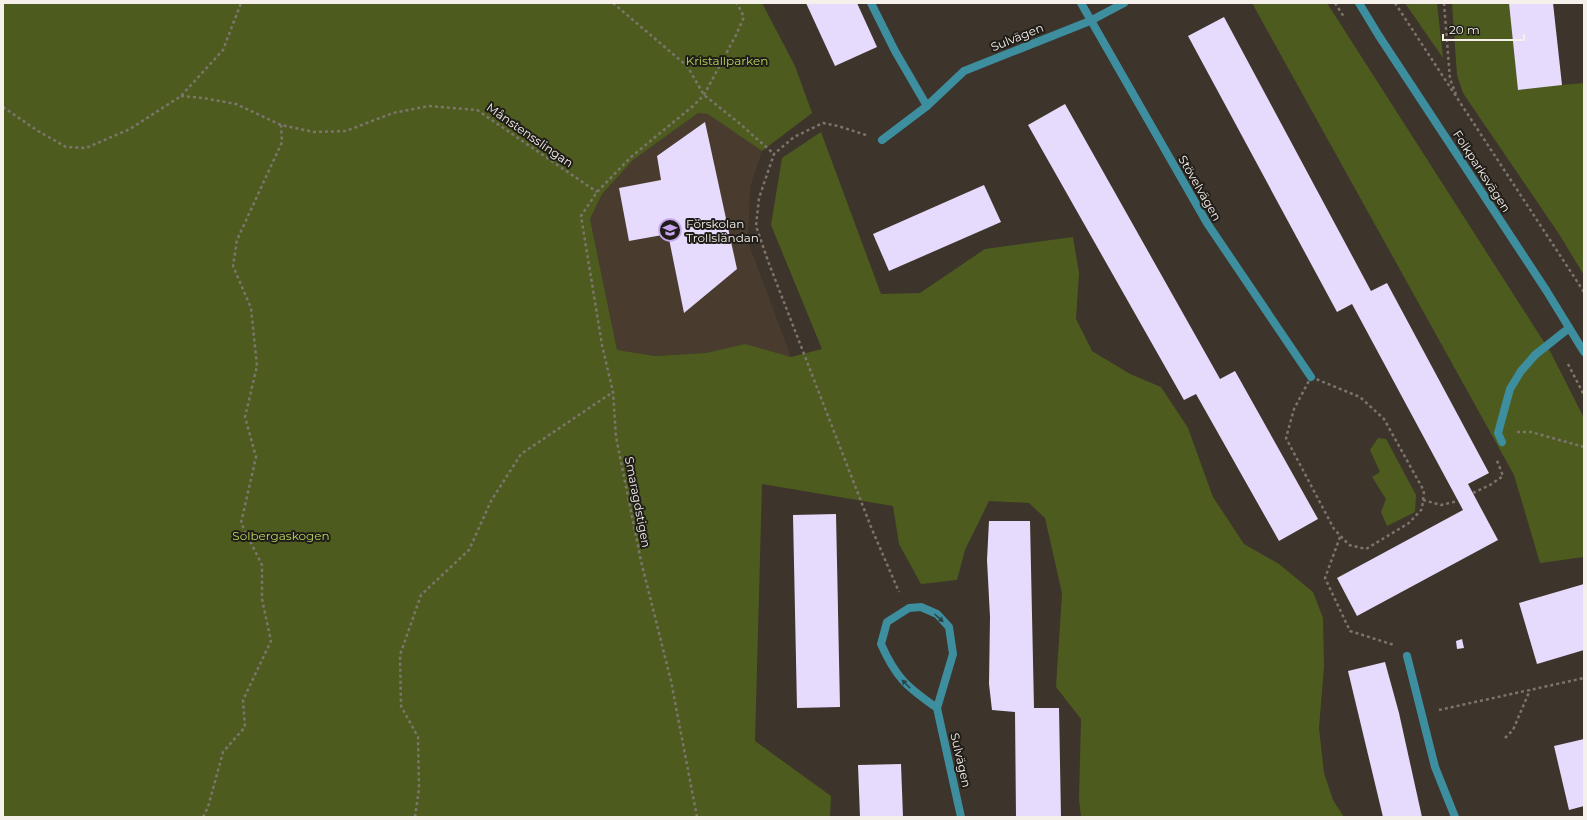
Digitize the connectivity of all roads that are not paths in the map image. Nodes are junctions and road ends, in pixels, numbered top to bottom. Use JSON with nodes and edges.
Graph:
{"nodes":[{"id":1,"x":871,"y":3,"type":"edge"},
{"id":2,"x":1081,"y":3,"type":"edge"},
{"id":3,"x":1124,"y":3,"type":"edge"},
{"id":4,"x":1358,"y":3,"type":"edge"},
{"id":5,"x":1090,"y":21,"type":"junction"},
{"id":6,"x":927,"y":106,"type":"junction"},
{"id":7,"x":882,"y":140,"type":"road end"},
{"id":8,"x":1569,"y":328,"type":"junction"},
{"id":9,"x":1584,"y":352,"type":"edge"},
{"id":10,"x":1311,"y":377,"type":"road end"},
{"id":11,"x":1502,"y":442,"type":"road end"},
{"id":12,"x":1406,"y":656,"type":"road end"},
{"id":13,"x":937,"y":708,"type":"junction"},
{"id":14,"x":961,"y":817,"type":"edge"},
{"id":15,"x":1455,"y":817,"type":"edge"}],
"edges":[{"from":1,"to":6,"type":"street"},
{"from":2,"to":5,"type":"street","name":"Stövelvägen"},
{"from":3,"to":5,"type":"street","name":"Sulvägen"},
{"from":4,"to":8,"type":"street","name":"Folkparksvägen"},
{"from":5,"to":6,"type":"street","name":"Sulvägen"},
{"from":5,"to":10,"type":"street","name":"Stövelvägen"},
{"from":6,"to":7,"type":"street","name":"Sulvägen"},
{"from":8,"to":9,"type":"street","name":"Folkparksvägen"},
{"from":8,"to":11,"type":"street"},
{"from":12,"to":15,"type":"street"},
{"from":13,"to":13,"type":"street","name":"Sulvägen","one_way":true},
{"from":13,"to":14,"type":"street","name":"Sulvägen"}]}
